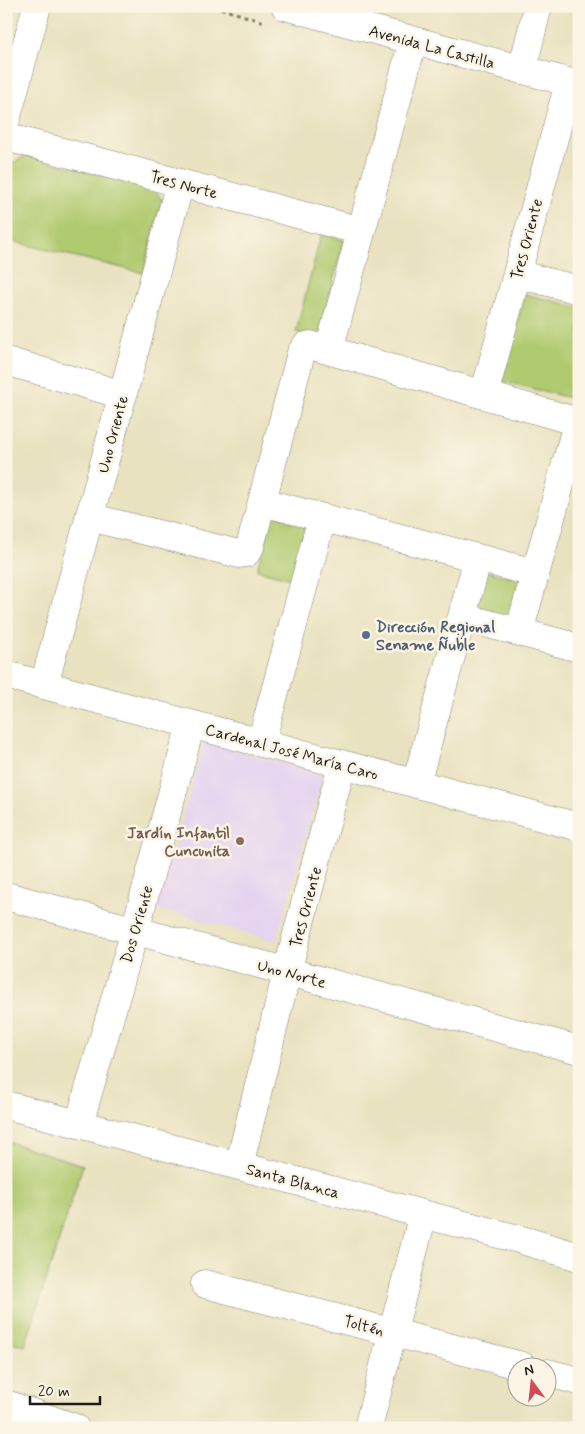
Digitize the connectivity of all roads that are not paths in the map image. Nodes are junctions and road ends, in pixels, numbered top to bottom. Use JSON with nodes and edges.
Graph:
{"nodes":[{"id":1,"x":37,"y":6,"type":"edge"},
{"id":2,"x":285,"y":6,"type":"edge"},
{"id":3,"x":538,"y":6,"type":"edge"},
{"id":4,"x":413,"y":41,"type":"junction"},
{"id":5,"x":522,"y":70,"type":"junction"},
{"id":6,"x":574,"y":84,"type":"edge"},
{"id":7,"x":6,"y":120,"type":"edge"},
{"id":8,"x":6,"y":137,"type":"edge"},
{"id":9,"x":180,"y":183,"type":"junction"},
{"id":10,"x":361,"y":231,"type":"junction"},
{"id":11,"x":517,"y":274,"type":"junction"},
{"id":12,"x":579,"y":290,"type":"edge"},
{"id":13,"x":317,"y":348,"type":"junction"},
{"id":14,"x":6,"y":361,"type":"edge"},
{"id":15,"x":123,"y":395,"type":"junction"},
{"id":16,"x":484,"y":395,"type":"junction"},
{"id":17,"x":578,"y":420,"type":"edge"},
{"id":18,"x":262,"y":502,"type":"junction"},
{"id":19,"x":90,"y":517,"type":"junction"},
{"id":20,"x":322,"y":518,"type":"junction"},
{"id":21,"x":478,"y":558,"type":"junction"},
{"id":22,"x":535,"y":573,"type":"junction"},
{"id":23,"x":462,"y":616,"type":"junction"},
{"id":24,"x":519,"y":632,"type":"junction"},
{"id":25,"x":579,"y":648,"type":"edge"},
{"id":26,"x":6,"y":675,"type":"edge"},
{"id":27,"x":44,"y":685,"type":"junction"},
{"id":28,"x":192,"y":724,"type":"junction"},
{"id":29,"x":261,"y":743,"type":"junction"},
{"id":30,"x":342,"y":764,"type":"junction"},
{"id":31,"x":416,"y":784,"type":"junction"},
{"id":32,"x":579,"y":827,"type":"edge"},
{"id":33,"x":6,"y":896,"type":"edge"},
{"id":34,"x":135,"y":930,"type":"junction"},
{"id":35,"x":288,"y":972,"type":"junction"},
{"id":36,"x":579,"y":1050,"type":"edge"},
{"id":37,"x":6,"y":1105,"type":"edge"},
{"id":38,"x":79,"y":1124,"type":"junction"},
{"id":39,"x":239,"y":1166,"type":"junction"},
{"id":40,"x":423,"y":1214,"type":"junction"},
{"id":41,"x":579,"y":1257,"type":"edge"},
{"id":42,"x":205,"y":1284,"type":"dead end"},
{"id":43,"x":393,"y":1333,"type":"junction"},
{"id":44,"x":508,"y":1362,"type":"edge"},
{"id":45,"x":558,"y":1376,"type":"edge"},
{"id":46,"x":579,"y":1381,"type":"edge"},
{"id":47,"x":6,"y":1404,"type":"edge"},
{"id":48,"x":75,"y":1428,"type":"edge"},
{"id":49,"x":368,"y":1428,"type":"edge"}],
"edges":[{"from":1,"to":7,"type":"street"},
{"from":2,"to":4,"type":"street","name":"Avenida La Castilla"},
{"from":3,"to":5,"type":"street"},
{"from":4,"to":5,"type":"street","name":"Avenida La Castilla"},
{"from":4,"to":10,"type":"street"},
{"from":5,"to":6,"type":"street","name":"Avenida La Castilla"},
{"from":6,"to":11,"type":"street","name":"Tres Oriente"},
{"from":8,"to":9,"type":"street","name":"Tres Norte"},
{"from":9,"to":10,"type":"street","name":"Tres Norte"},
{"from":9,"to":15,"type":"street","name":"Uno Oriente"},
{"from":10,"to":13,"type":"street"},
{"from":11,"to":12,"type":"street"},
{"from":11,"to":16,"type":"street","name":"Tres Oriente"},
{"from":13,"to":16,"type":"street"},
{"from":13,"to":18,"type":"street"},
{"from":14,"to":15,"type":"street"},
{"from":15,"to":19,"type":"street","name":"Uno Oriente"},
{"from":16,"to":17,"type":"street"},
{"from":17,"to":22,"type":"street"},
{"from":18,"to":19,"type":"street"},
{"from":18,"to":20,"type":"street"},
{"from":19,"to":27,"type":"street","name":"Uno Oriente"},
{"from":20,"to":21,"type":"street"},
{"from":20,"to":29,"type":"street"},
{"from":21,"to":22,"type":"street"},
{"from":21,"to":23,"type":"street"},
{"from":22,"to":24,"type":"street"},
{"from":23,"to":24,"type":"street"},
{"from":23,"to":31,"type":"street"},
{"from":24,"to":25,"type":"street"},
{"from":26,"to":27,"type":"street","name":"Cardenal José María Caro"},
{"from":27,"to":28,"type":"street","name":"Cardenal José María Caro"},
{"from":28,"to":29,"type":"street","name":"Cardenal José María Caro"},
{"from":28,"to":34,"type":"street","name":"Dos Oriente"},
{"from":29,"to":30,"type":"street","name":"Cardenal José María Caro"},
{"from":30,"to":31,"type":"street","name":"Cardenal José María Caro"},
{"from":30,"to":35,"type":"street","name":"Tres Oriente"},
{"from":31,"to":32,"type":"street","name":"Cardenal José María Caro"},
{"from":33,"to":34,"type":"street","name":"Uno Norte"},
{"from":34,"to":35,"type":"street","name":"Uno Norte"},
{"from":34,"to":38,"type":"street","name":"Dos Oriente"},
{"from":35,"to":36,"type":"street","name":"Uno Norte"},
{"from":35,"to":39,"type":"street","name":"Tres Oriente"},
{"from":37,"to":38,"type":"street","name":"Santa Blanca"},
{"from":38,"to":39,"type":"street","name":"Santa Blanca"},
{"from":39,"to":40,"type":"street","name":"Santa Blanca"},
{"from":40,"to":41,"type":"street","name":"Santa Blanca"},
{"from":40,"to":43,"type":"street"},
{"from":42,"to":43,"type":"street","name":"Toltén"},
{"from":43,"to":44,"type":"street","name":"Toltén"},
{"from":43,"to":49,"type":"street"},
{"from":45,"to":46,"type":"street"},
{"from":47,"to":48,"type":"street"}]}
